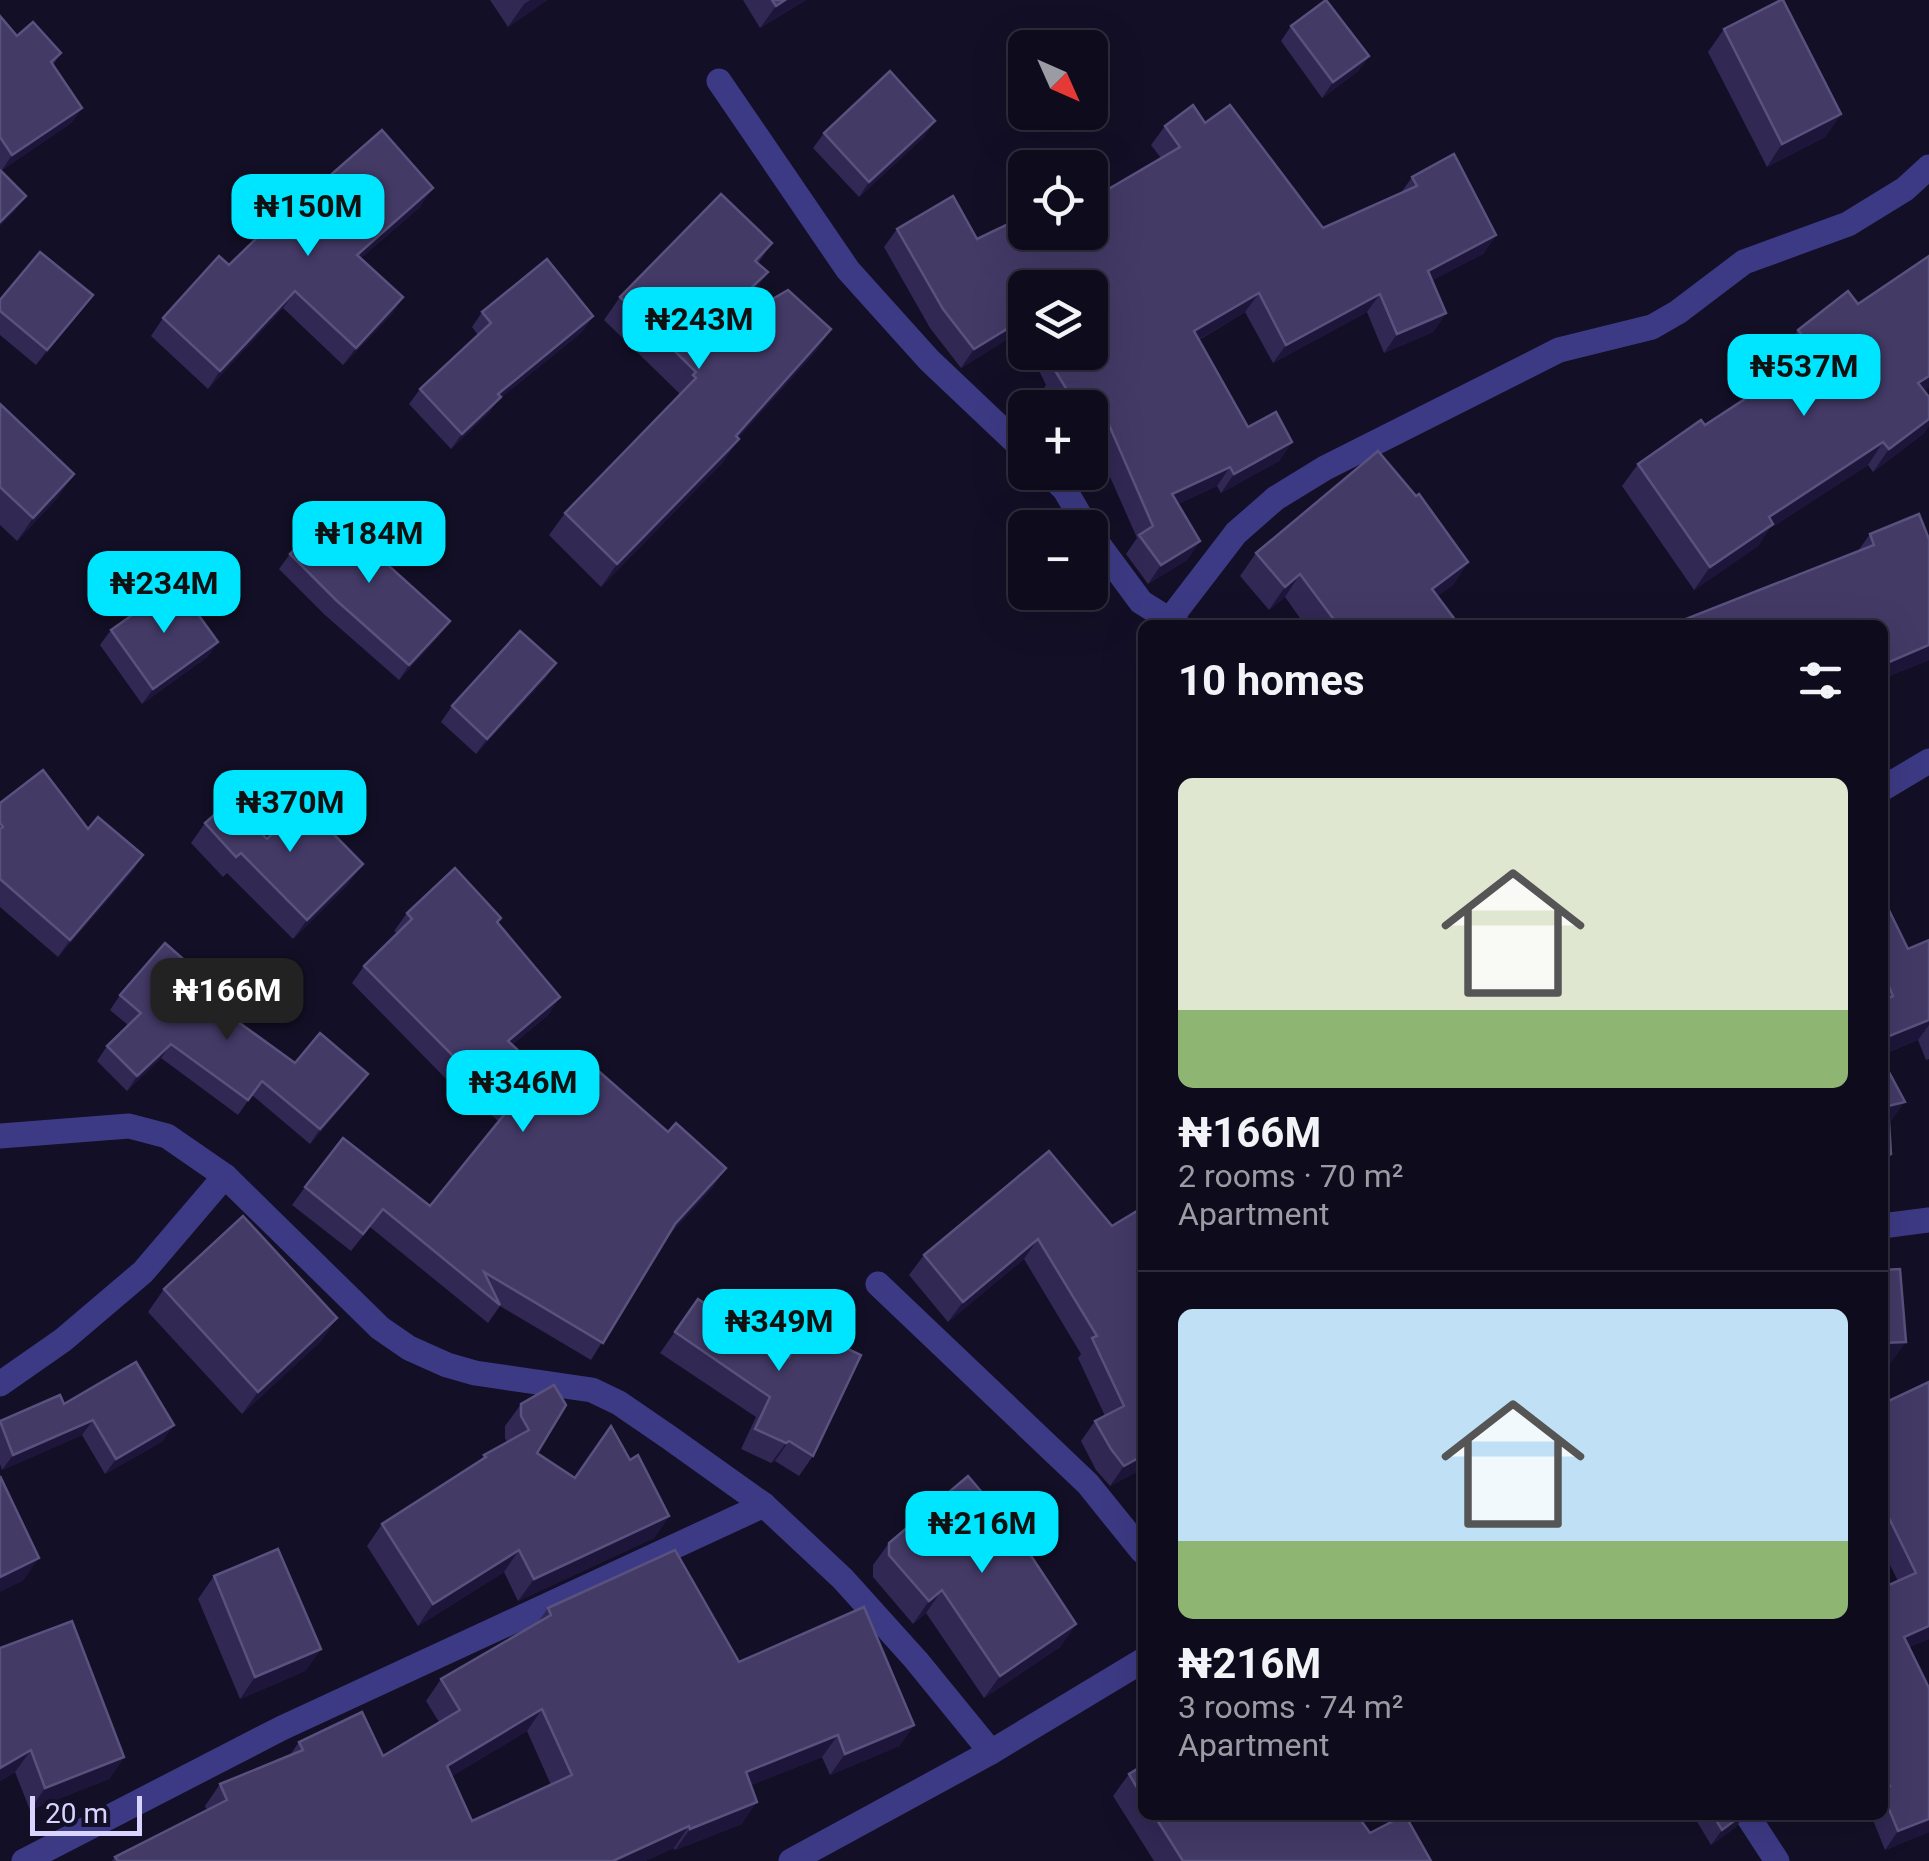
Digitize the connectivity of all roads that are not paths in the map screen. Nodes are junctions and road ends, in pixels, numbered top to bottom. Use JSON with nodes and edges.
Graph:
{"nodes":[{"id":1,"x":719,"y":81,"type":"dead end"},
{"id":2,"x":1929,"y":168,"type":"edge"},
{"id":3,"x":1008,"y":436,"type":"edge"},
{"id":4,"x":1108,"y":557,"type":"edge"},
{"id":5,"x":1171,"y":620,"type":"edge"},
{"id":6,"x":1175,"y":620,"type":"edge"},
{"id":7,"x":1929,"y":762,"type":"edge"},
{"id":8,"x":1888,"y":786,"type":"edge"},
{"id":9,"x":0,"y":1136,"type":"edge"},
{"id":10,"x":225,"y":1176,"type":"junction"},
{"id":11,"x":1929,"y":1220,"type":"edge"},
{"id":12,"x":1888,"y":1225,"type":"edge"},
{"id":13,"x":878,"y":1284,"type":"dead end"},
{"id":14,"x":0,"y":1384,"type":"edge"},
{"id":15,"x":764,"y":1506,"type":"junction"},
{"id":16,"x":1138,"y":1546,"type":"edge"},
{"id":17,"x":1138,"y":1663,"type":"edge"},
{"id":18,"x":991,"y":1752,"type":"junction"},
{"id":19,"x":1750,"y":1820,"type":"edge"},
{"id":20,"x":24,"y":1861,"type":"edge"},
{"id":21,"x":790,"y":1861,"type":"edge"},
{"id":22,"x":1778,"y":1861,"type":"edge"}],
"edges":[{"from":1,"to":3,"type":"street"},
{"from":2,"to":6,"type":"street"},
{"from":4,"to":5,"type":"street"},
{"from":7,"to":8,"type":"street"},
{"from":9,"to":10,"type":"street"},
{"from":10,"to":14,"type":"street"},
{"from":10,"to":15,"type":"street"},
{"from":11,"to":12,"type":"street"},
{"from":13,"to":16,"type":"street"},
{"from":15,"to":18,"type":"street"},
{"from":15,"to":20,"type":"street"},
{"from":17,"to":18,"type":"street"},
{"from":18,"to":21,"type":"street"},
{"from":19,"to":22,"type":"street"}]}
